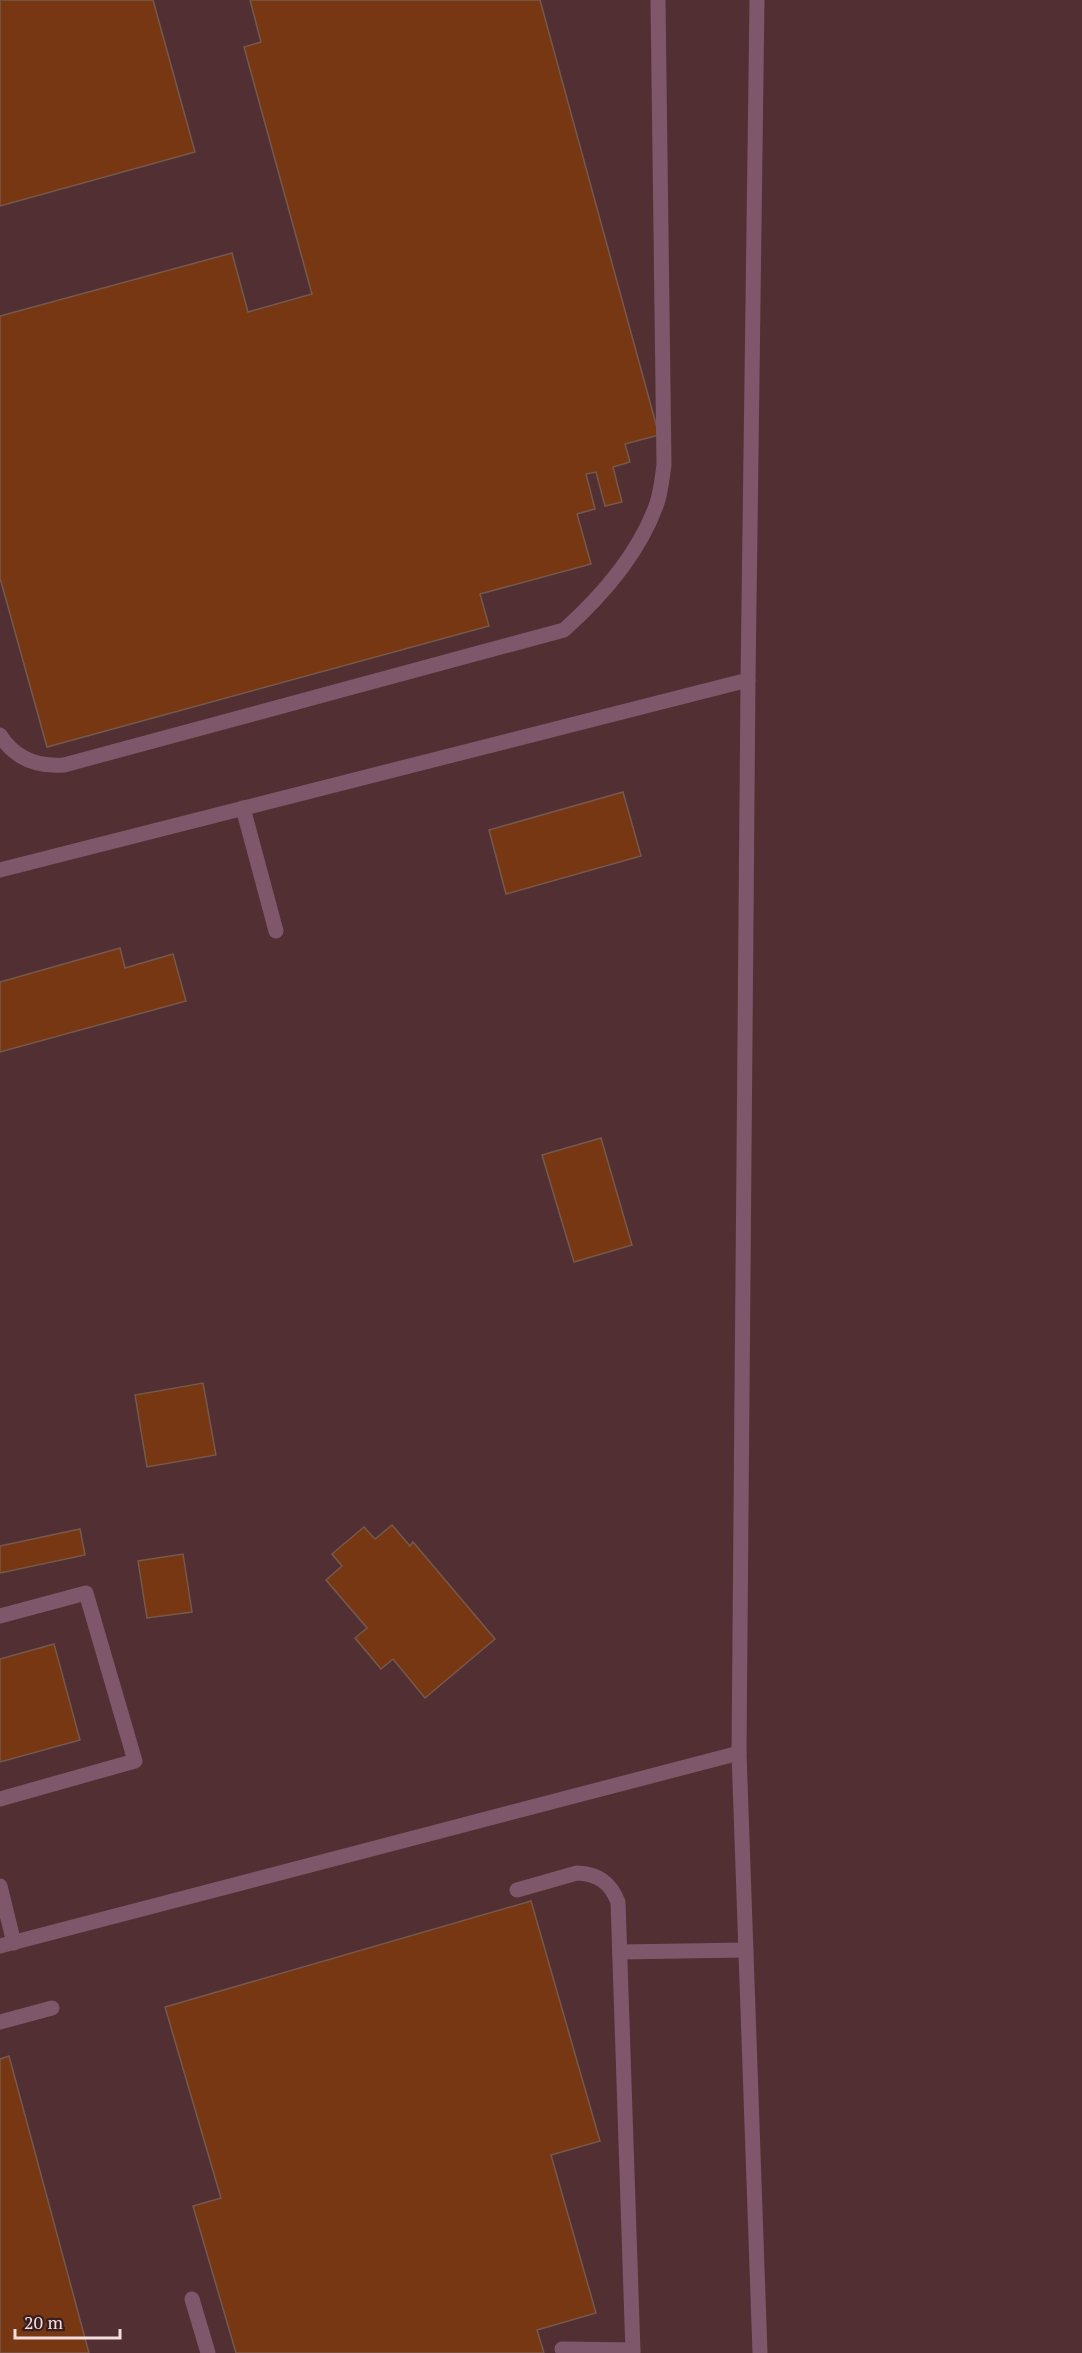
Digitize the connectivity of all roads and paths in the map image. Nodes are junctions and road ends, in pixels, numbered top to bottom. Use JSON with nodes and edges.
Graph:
{"nodes":[{"id":1,"x":658,"y":0,"type":"edge"},
{"id":2,"x":757,"y":0,"type":"edge"},
{"id":3,"x":748,"y":680,"type":"junction"},
{"id":4,"x":0,"y":735,"type":"edge"},
{"id":5,"x":243,"y":808,"type":"junction"},
{"id":6,"x":0,"y":870,"type":"edge"},
{"id":7,"x":276,"y":931,"type":"dead end"},
{"id":8,"x":0,"y":1616,"type":"edge"},
{"id":9,"x":739,"y":1753,"type":"junction"},
{"id":10,"x":0,"y":1799,"type":"edge"},
{"id":11,"x":0,"y":1886,"type":"edge"},
{"id":12,"x":517,"y":1890,"type":"dead end"},
{"id":13,"x":7,"y":1944,"type":"edge"},
{"id":14,"x":746,"y":1950,"type":"junction"},
{"id":15,"x":620,"y":1952,"type":"junction"},
{"id":16,"x":52,"y":2008,"type":"dead end"},
{"id":17,"x":0,"y":2022,"type":"edge"},
{"id":18,"x":192,"y":2299,"type":"dead end"},
{"id":19,"x":562,"y":2349,"type":"dead end"},
{"id":20,"x":633,"y":2351,"type":"edge"},
{"id":21,"x":208,"y":2353,"type":"edge"},
{"id":22,"x":760,"y":2353,"type":"edge"}],
"edges":[{"from":1,"to":4,"type":"lane"},
{"from":2,"to":3,"type":"lane"},
{"from":3,"to":5,"type":"lane"},
{"from":3,"to":9,"type":"lane"},
{"from":5,"to":6,"type":"lane"},
{"from":5,"to":7,"type":"lane"},
{"from":8,"to":10,"type":"lane"},
{"from":9,"to":13,"type":"lane"},
{"from":9,"to":14,"type":"lane"},
{"from":11,"to":13,"type":"lane"},
{"from":12,"to":15,"type":"lane"},
{"from":14,"to":15,"type":"lane"},
{"from":14,"to":22,"type":"lane"},
{"from":15,"to":20,"type":"lane"},
{"from":16,"to":17,"type":"lane"},
{"from":18,"to":21,"type":"lane"},
{"from":19,"to":20,"type":"lane"}]}
